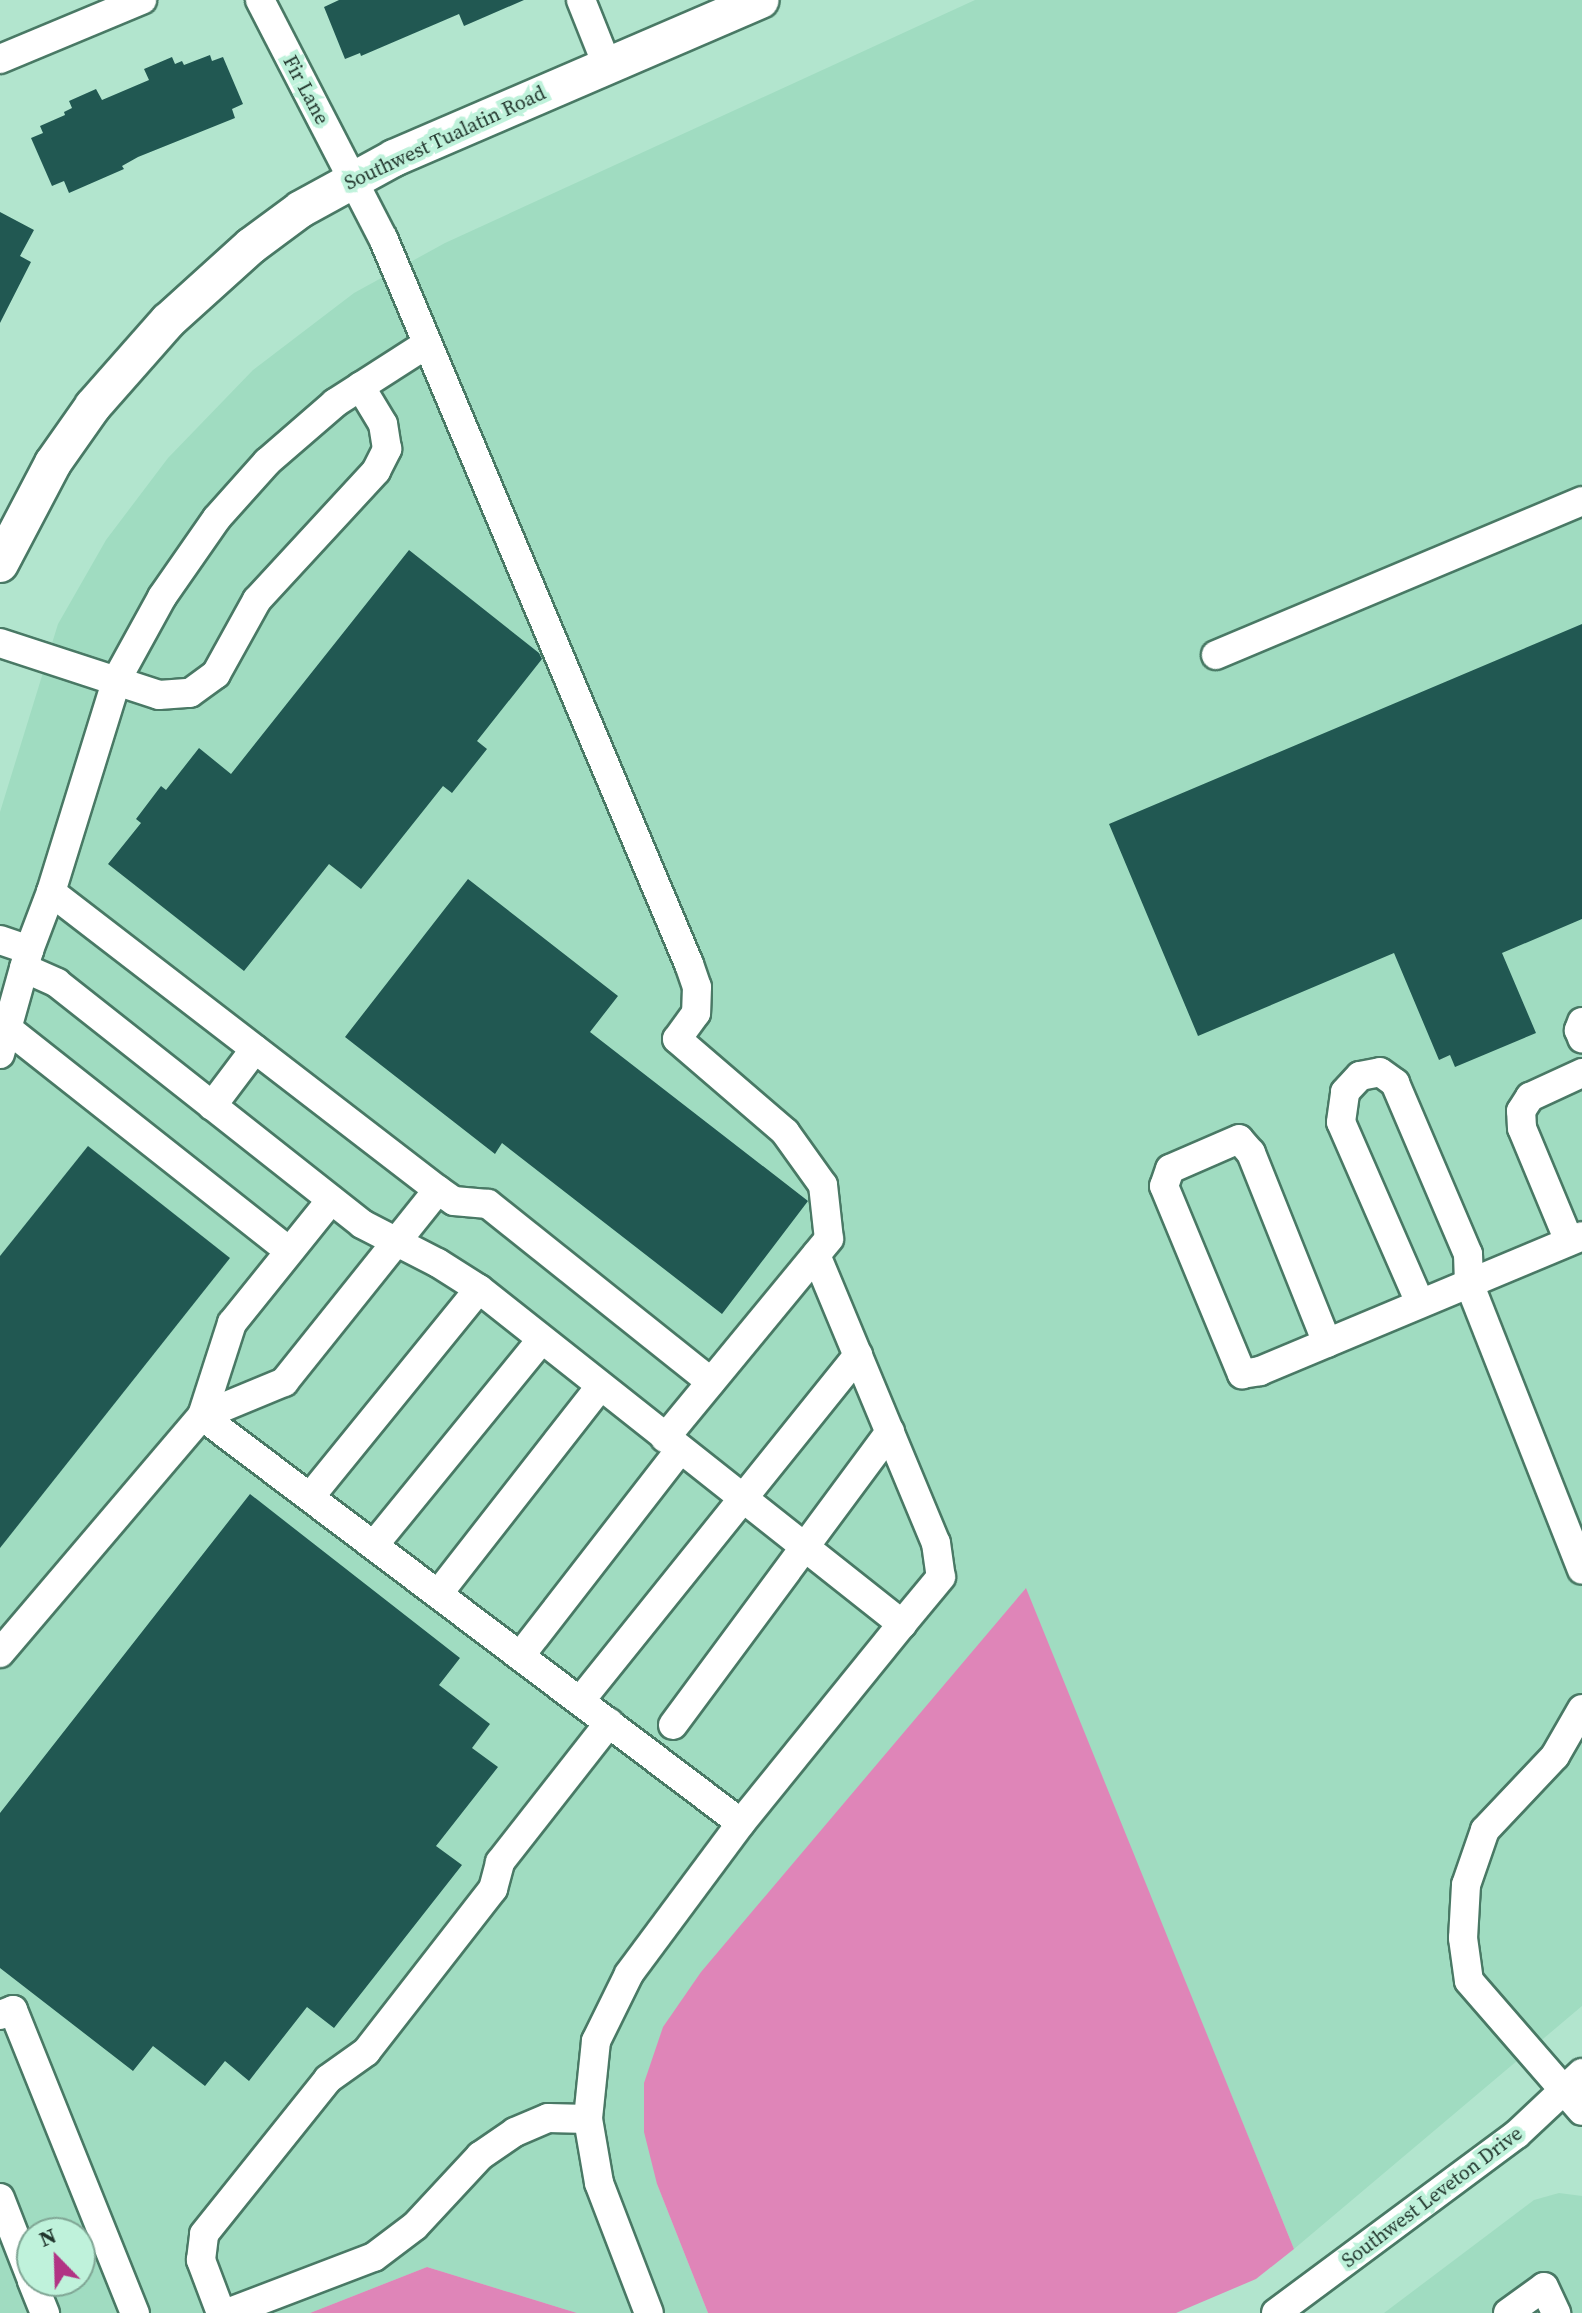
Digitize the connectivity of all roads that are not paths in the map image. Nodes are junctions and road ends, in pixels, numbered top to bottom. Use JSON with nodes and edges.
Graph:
{"nodes":[{"id":1,"x":142,"y":0,"type":"edge"},
{"id":2,"x":260,"y":0,"type":"edge"},
{"id":3,"x":581,"y":0,"type":"edge"},
{"id":4,"x":760,"y":0,"type":"edge"},
{"id":5,"x":0,"y":59,"type":"edge"},
{"id":6,"x":607,"y":65,"type":"junction"},
{"id":7,"x":353,"y":180,"type":"junction"},
{"id":8,"x":427,"y":344,"type":"junction"},
{"id":9,"x":360,"y":386,"type":"junction"},
{"id":10,"x":1582,"y":501,"type":"edge"},
{"id":11,"x":0,"y":564,"type":"edge"},
{"id":12,"x":0,"y":643,"type":"edge"},
{"id":13,"x":1216,"y":655,"type":"dead end"},
{"id":14,"x":117,"y":679,"type":"junction"},
{"id":15,"x":51,"y":892,"type":"junction"},
{"id":16,"x":0,"y":940,"type":"edge"},
{"id":17,"x":27,"y":959,"type":"junction"},
{"id":18,"x":1582,"y":1022,"type":"edge"},
{"id":19,"x":1582,"y":1038,"type":"edge"},
{"id":20,"x":4,"y":1042,"type":"edge"},
{"id":21,"x":255,"y":1049,"type":"junction"},
{"id":22,"x":1582,"y":1073,"type":"edge"},
{"id":23,"x":212,"y":1106,"type":"junction"},
{"id":24,"x":438,"y":1190,"type":"junction"},
{"id":25,"x":331,"y":1200,"type":"junction"},
{"id":26,"x":1576,"y":1238,"type":"edge"},
{"id":27,"x":396,"y":1244,"type":"junction"},
{"id":28,"x":289,"y":1251,"type":"junction"},
{"id":29,"x":816,"y":1255,"type":"junction"},
{"id":30,"x":1469,"y":1283,"type":"junction"},
{"id":31,"x":479,"y":1289,"type":"junction"},
{"id":32,"x":1420,"y":1303,"type":"junction"},
{"id":33,"x":541,"y":1340,"type":"junction"},
{"id":34,"x":1327,"y":1343,"type":"junction"},
{"id":35,"x":858,"y":1355,"type":"junction"},
{"id":36,"x":711,"y":1382,"type":"junction"},
{"id":37,"x":600,"y":1387,"type":"junction"},
{"id":38,"x":202,"y":1416,"type":"junction"},
{"id":39,"x":890,"y":1432,"type":"junction"},
{"id":40,"x":673,"y":1444,"type":"junction"},
{"id":41,"x":310,"y":1497,"type":"junction"},
{"id":42,"x":742,"y":1499,"type":"junction"},
{"id":43,"x":374,"y":1545,"type":"junction"},
{"id":44,"x":805,"y":1548,"type":"junction"},
{"id":45,"x":1582,"y":1570,"type":"edge"},
{"id":46,"x":438,"y":1594,"type":"junction"},
{"id":47,"x":902,"y":1624,"type":"junction"},
{"id":48,"x":0,"y":1653,"type":"edge"},
{"id":49,"x":520,"y":1656,"type":"junction"},
{"id":50,"x":580,"y":1701,"type":"junction"},
{"id":51,"x":1582,"y":1709,"type":"edge"},
{"id":52,"x":609,"y":1723,"type":"junction"},
{"id":53,"x":673,"y":1725,"type":"dead end"},
{"id":54,"x":741,"y":1823,"type":"junction"},
{"id":55,"x":0,"y":2015,"type":"edge"},
{"id":56,"x":1576,"y":2092,"type":"edge"},
{"id":57,"x":588,"y":2119,"type":"junction"},
{"id":58,"x":0,"y":2198,"type":"edge"},
{"id":59,"x":16,"y":2240,"type":"edge"},
{"id":60,"x":135,"y":2313,"type":"edge"},
{"id":61,"x":224,"y":2313,"type":"edge"},
{"id":62,"x":649,"y":2313,"type":"edge"},
{"id":63,"x":1276,"y":2313,"type":"edge"},
{"id":64,"x":1508,"y":2313,"type":"edge"},
{"id":65,"x":1556,"y":2313,"type":"edge"}],
"edges":[{"from":1,"to":5,"type":"street"},
{"from":2,"to":7,"type":"street","name":"Fir Lane"},
{"from":3,"to":6,"type":"street"},
{"from":4,"to":6,"type":"main road","name":"Southwest Tualatin Road"},
{"from":6,"to":7,"type":"main road","name":"Southwest Tualatin Road"},
{"from":7,"to":8,"type":"street","name":"Fir Lane"},
{"from":7,"to":11,"type":"main road","name":"Southwest Tualatin Road"},
{"from":8,"to":9,"type":"street"},
{"from":8,"to":29,"type":"street","name":"Fir Lane"},
{"from":9,"to":14,"type":"street"},
{"from":9,"to":14,"type":"street"},
{"from":10,"to":13,"type":"street"},
{"from":12,"to":14,"type":"street"},
{"from":14,"to":15,"type":"street"},
{"from":15,"to":17,"type":"street"},
{"from":15,"to":21,"type":"street"},
{"from":16,"to":17,"type":"street"},
{"from":17,"to":20,"type":"street"},
{"from":17,"to":23,"type":"street"},
{"from":18,"to":19,"type":"street"},
{"from":20,"to":28,"type":"street"},
{"from":21,"to":23,"type":"street"},
{"from":21,"to":24,"type":"street"},
{"from":22,"to":26,"type":"street"},
{"from":23,"to":25,"type":"street"},
{"from":24,"to":27,"type":"street"},
{"from":24,"to":36,"type":"street"},
{"from":25,"to":27,"type":"street"},
{"from":25,"to":28,"type":"street"},
{"from":26,"to":30,"type":"street"},
{"from":27,"to":31,"type":"street"},
{"from":27,"to":38,"type":"street"},
{"from":28,"to":38,"type":"street"},
{"from":29,"to":35,"type":"street"},
{"from":29,"to":36,"type":"street"},
{"from":30,"to":32,"type":"street"},
{"from":30,"to":32,"type":"street"},
{"from":30,"to":45,"type":"street"},
{"from":31,"to":33,"type":"street"},
{"from":31,"to":41,"type":"street"},
{"from":32,"to":34,"type":"street"},
{"from":33,"to":37,"type":"street"},
{"from":33,"to":43,"type":"street"},
{"from":34,"to":34,"type":"street"},
{"from":35,"to":39,"type":"street"},
{"from":35,"to":42,"type":"street"},
{"from":36,"to":40,"type":"street"},
{"from":37,"to":40,"type":"street"},
{"from":37,"to":46,"type":"street"},
{"from":38,"to":41,"type":"street"},
{"from":38,"to":48,"type":"street"},
{"from":39,"to":44,"type":"street"},
{"from":39,"to":47,"type":"street"},
{"from":40,"to":42,"type":"street"},
{"from":40,"to":49,"type":"street"},
{"from":41,"to":43,"type":"street"},
{"from":42,"to":44,"type":"street"},
{"from":42,"to":50,"type":"street"},
{"from":43,"to":46,"type":"street"},
{"from":44,"to":47,"type":"street"},
{"from":44,"to":53,"type":"street"},
{"from":46,"to":49,"type":"street"},
{"from":47,"to":54,"type":"street"},
{"from":49,"to":50,"type":"street"},
{"from":50,"to":52,"type":"street"},
{"from":51,"to":56,"type":"street"},
{"from":52,"to":54,"type":"street"},
{"from":52,"to":61,"type":"street"},
{"from":54,"to":57,"type":"street"},
{"from":55,"to":60,"type":"street"},
{"from":56,"to":63,"type":"street","name":"Southwest Leveton Drive"},
{"from":57,"to":61,"type":"street"},
{"from":57,"to":62,"type":"street"},
{"from":58,"to":59,"type":"street"},
{"from":64,"to":65,"type":"street"}]}
